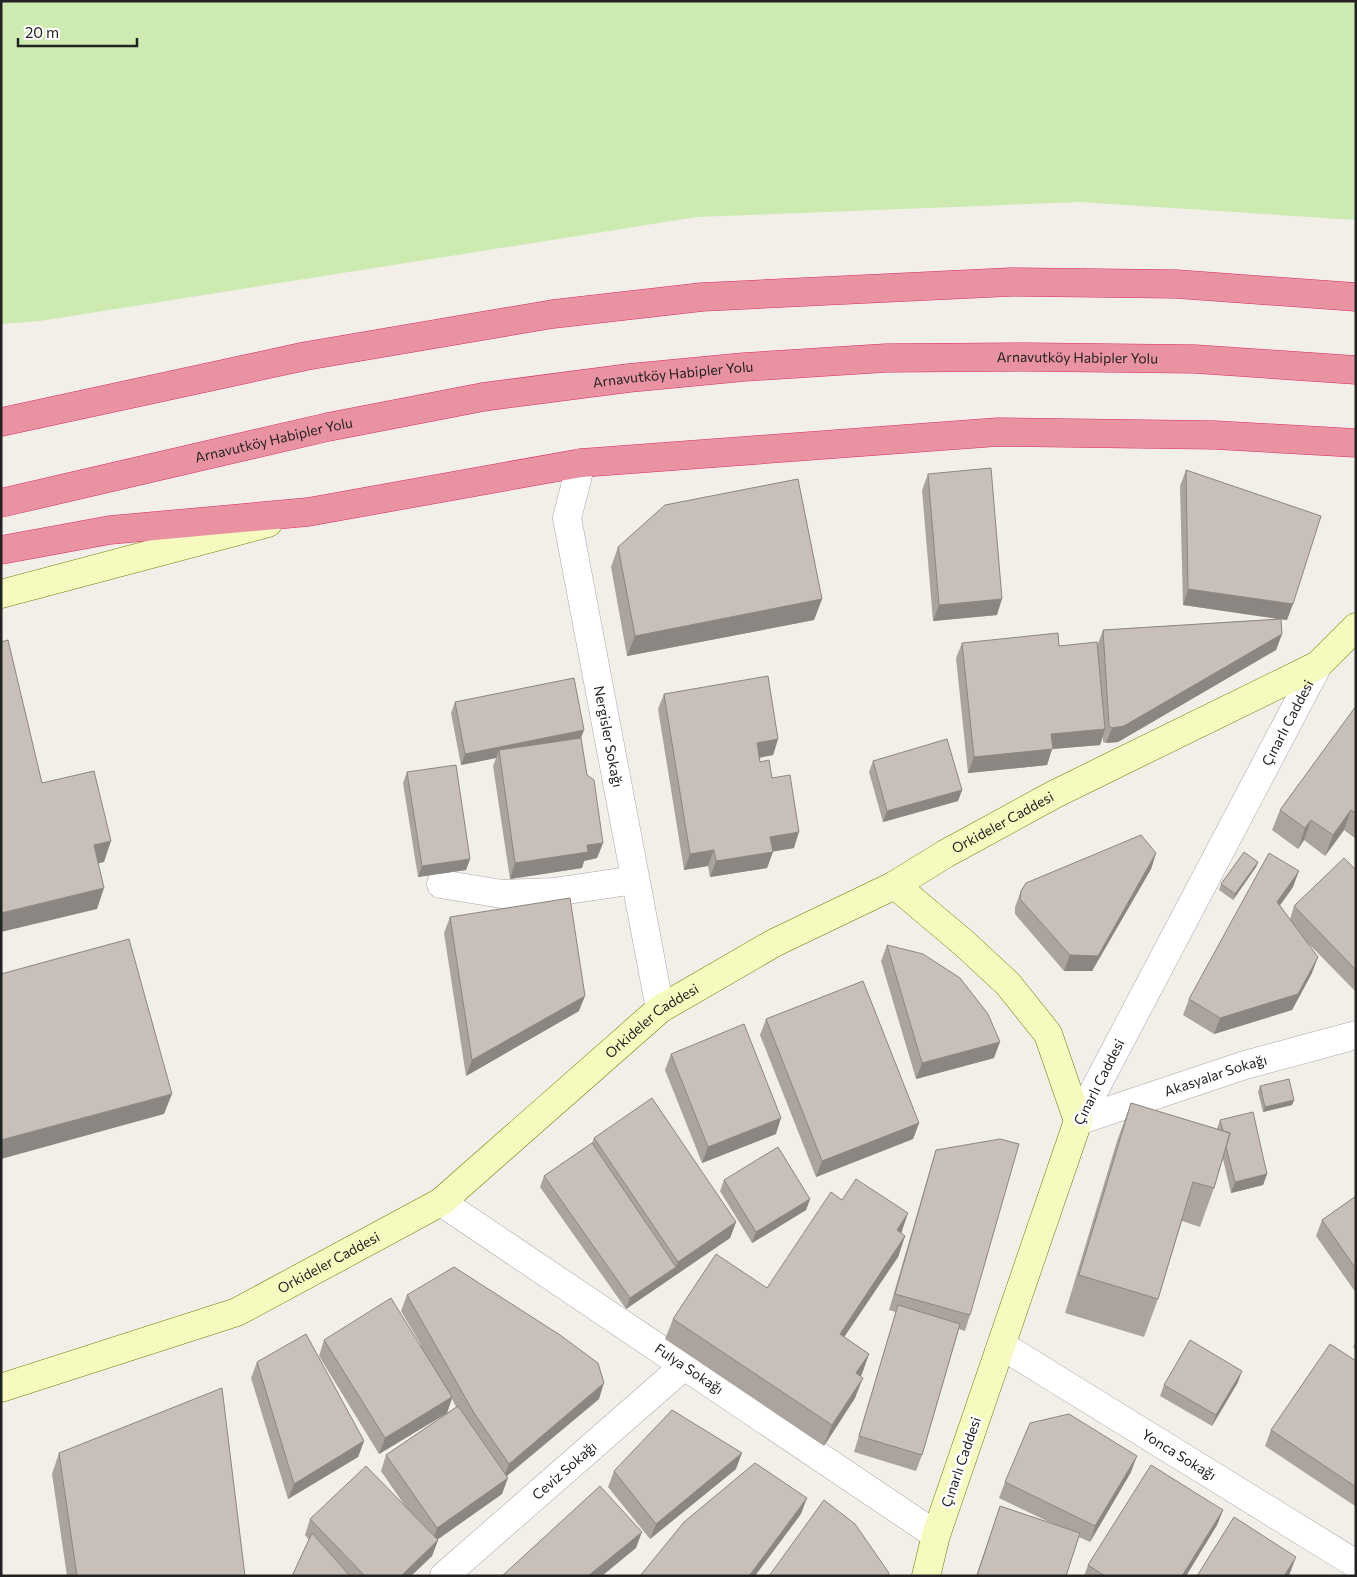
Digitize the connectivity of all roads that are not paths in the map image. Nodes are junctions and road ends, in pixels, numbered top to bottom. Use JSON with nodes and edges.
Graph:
{"nodes":[{"id":1,"x":1356,"y":297,"type":"edge"},
{"id":2,"x":1356,"y":370,"type":"edge"},
{"id":3,"x":1,"y":422,"type":"edge"},
{"id":4,"x":1356,"y":443,"type":"edge"},
{"id":5,"x":581,"y":463,"type":"junction"},
{"id":6,"x":1,"y":503,"type":"edge"},
{"id":7,"x":308,"y":512,"type":"junction"},
{"id":8,"x":1,"y":550,"type":"edge"},
{"id":9,"x":1,"y":594,"type":"edge"},
{"id":10,"x":1356,"y":628,"type":"edge"},
{"id":11,"x":1318,"y":665,"type":"junction"},
{"id":12,"x":635,"y":880,"type":"junction"},
{"id":13,"x":441,"y":884,"type":"edge"},
{"id":14,"x":895,"y":885,"type":"junction"},
{"id":15,"x":660,"y":1010,"type":"junction"},
{"id":16,"x":1356,"y":1035,"type":"edge"},
{"id":17,"x":1078,"y":1121,"type":"junction"},
{"id":18,"x":441,"y":1202,"type":"junction"},
{"id":19,"x":1001,"y":1345,"type":"junction"},
{"id":20,"x":684,"y":1366,"type":"junction"},
{"id":21,"x":1,"y":1388,"type":"edge"},
{"id":22,"x":936,"y":1535,"type":"junction"},
{"id":23,"x":1356,"y":1564,"type":"edge"},
{"id":24,"x":444,"y":1576,"type":"edge"},
{"id":25,"x":926,"y":1576,"type":"edge"}],
"edges":[{"from":1,"to":3,"type":"highway"},
{"from":2,"to":6,"type":"highway","name":"Arnavutköy Habipler Yolu"},
{"from":4,"to":5,"type":"highway"},
{"from":5,"to":7,"type":"highway"},
{"from":5,"to":12,"type":"street","name":"Nergisler Sokağı"},
{"from":7,"to":8,"type":"highway"},
{"from":7,"to":9,"type":"street"},
{"from":10,"to":11,"type":"street","name":"Çınarlı Caddesi"},
{"from":11,"to":14,"type":"street","name":"Orkideler Caddesi"},
{"from":11,"to":17,"type":"street","name":"Çınarlı Caddesi"},
{"from":12,"to":13,"type":"street"},
{"from":12,"to":15,"type":"street","name":"Nergisler Sokağı"},
{"from":14,"to":15,"type":"street","name":"Orkideler Caddesi"},
{"from":14,"to":17,"type":"street"},
{"from":15,"to":18,"type":"street","name":"Orkideler Caddesi"},
{"from":16,"to":17,"type":"street","name":"Akasyalar Sokağı"},
{"from":17,"to":19,"type":"street","name":"Çınarlı Caddesi"},
{"from":18,"to":20,"type":"street","name":"Fulya Sokağı"},
{"from":18,"to":21,"type":"street","name":"Orkideler Caddesi"},
{"from":19,"to":22,"type":"street","name":"Çınarlı Caddesi"},
{"from":19,"to":23,"type":"street","name":"Yonca Sokağı"},
{"from":20,"to":22,"type":"street","name":"Fulya Sokağı"},
{"from":20,"to":24,"type":"street","name":"Ceviz Sokağı"},
{"from":22,"to":25,"type":"street","name":"Çınarlı Caddesi"}]}
